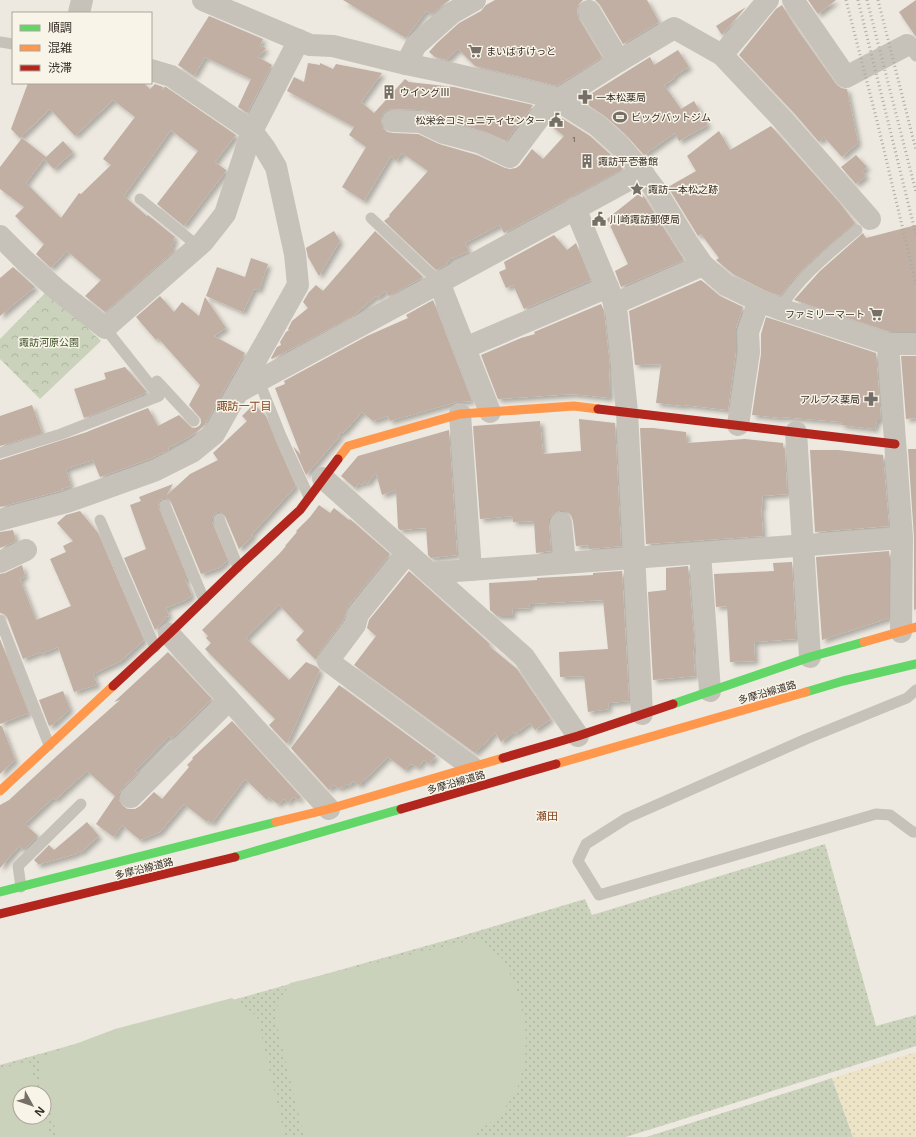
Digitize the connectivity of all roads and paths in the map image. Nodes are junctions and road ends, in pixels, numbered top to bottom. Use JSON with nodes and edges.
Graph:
{"nodes":[{"id":1,"x":82,"y":0,"type":"edge"},
{"id":2,"x":203,"y":0,"type":"edge"},
{"id":3,"x":475,"y":0,"type":"edge"},
{"id":4,"x":793,"y":0,"type":"edge"},
{"id":5,"x":763,"y":2,"type":"edge"},
{"id":6,"x":589,"y":11,"type":"dead end"},
{"id":7,"x":79,"y":12,"type":"edge"},
{"id":8,"x":299,"y":40,"type":"junction"},
{"id":9,"x":0,"y":42,"type":"edge"},
{"id":10,"x":12,"y":44,"type":"edge"},
{"id":11,"x":911,"y":50,"type":"edge"},
{"id":12,"x":722,"y":56,"type":"junction"},
{"id":13,"x":619,"y":61,"type":"junction"},
{"id":14,"x":406,"y":64,"type":"junction"},
{"id":15,"x":152,"y":70,"type":"edge"},
{"id":16,"x":556,"y":99,"type":"junction"},
{"id":17,"x":393,"y":121,"type":"dead end"},
{"id":18,"x":252,"y":131,"type":"junction"},
{"id":19,"x":643,"y":172,"type":"junction"},
{"id":20,"x":140,"y":198,"type":"dead end"},
{"id":21,"x":575,"y":208,"type":"junction"},
{"id":22,"x":371,"y":218,"type":"dead end"},
{"id":23,"x":864,"y":224,"type":"joint"},
{"id":24,"x":0,"y":236,"type":"edge"},
{"id":25,"x":198,"y":247,"type":"junction"},
{"id":26,"x":703,"y":265,"type":"junction"},
{"id":27,"x":439,"y":282,"type":"junction"},
{"id":28,"x":611,"y":295,"type":"junction"},
{"id":29,"x":759,"y":301,"type":"junction"},
{"id":30,"x":780,"y":309,"type":"junction"},
{"id":31,"x":105,"y":328,"type":"junction"},
{"id":32,"x":888,"y":344,"type":"junction"},
{"id":33,"x":916,"y":344,"type":"edge"},
{"id":34,"x":465,"y":348,"type":"junction"},
{"id":35,"x":259,"y":381,"type":"junction"},
{"id":36,"x":151,"y":386,"type":"junction"},
{"id":37,"x":238,"y":392,"type":"junction"},
{"id":38,"x":490,"y":412,"type":"junction"},
{"id":39,"x":627,"y":412,"type":"junction"},
{"id":40,"x":460,"y":414,"type":"junction"},
{"id":41,"x":194,"y":421,"type":"dead end"},
{"id":42,"x":738,"y":426,"type":"junction"},
{"id":43,"x":796,"y":432,"type":"junction"},
{"id":44,"x":895,"y":444,"type":"junction"},
{"id":45,"x":0,"y":453,"type":"edge"},
{"id":46,"x":323,"y":478,"type":"junction"},
{"id":47,"x":309,"y":497,"type":"junction"},
{"id":48,"x":165,"y":505,"type":"dead end"},
{"id":49,"x":219,"y":519,"type":"dead end"},
{"id":50,"x":0,"y":520,"type":"edge"},
{"id":51,"x":100,"y":520,"type":"dead end"},
{"id":52,"x":561,"y":522,"type":"dead end"},
{"id":53,"x":902,"y":538,"type":"junction"},
{"id":54,"x":803,"y":545,"type":"junction"},
{"id":55,"x":26,"y":550,"type":"dead end"},
{"id":56,"x":407,"y":553,"type":"junction"},
{"id":57,"x":700,"y":553,"type":"junction"},
{"id":58,"x":634,"y":558,"type":"junction"},
{"id":59,"x":0,"y":562,"type":"edge"},
{"id":60,"x":565,"y":563,"type":"junction"},
{"id":61,"x":238,"y":567,"type":"junction"},
{"id":62,"x":471,"y":570,"type":"junction"},
{"id":63,"x":430,"y":573,"type":"junction"},
{"id":64,"x":204,"y":600,"type":"junction"},
{"id":65,"x":0,"y":620,"type":"edge"},
{"id":66,"x":908,"y":630,"type":"edge"},
{"id":67,"x":162,"y":641,"type":"junction"},
{"id":68,"x":810,"y":657,"type":"junction"},
{"id":69,"x":916,"y":664,"type":"edge"},
{"id":70,"x":916,"y":690,"type":"edge"},
{"id":71,"x":710,"y":691,"type":"junction"},
{"id":72,"x":229,"y":700,"type":"junction"},
{"id":73,"x":642,"y":714,"type":"junction"},
{"id":74,"x":578,"y":736,"type":"junction"},
{"id":75,"x":50,"y":745,"type":"junction"},
{"id":76,"x":472,"y":767,"type":"junction"},
{"id":77,"x":0,"y":791,"type":"edge"},
{"id":78,"x":131,"y":797,"type":"dead end"},
{"id":79,"x":81,"y":804,"type":"dead end"},
{"id":80,"x":329,"y":809,"type":"junction"},
{"id":81,"x":916,"y":832,"type":"edge"},
{"id":82,"x":21,"y":887,"type":"junction"},
{"id":83,"x":0,"y":892,"type":"edge"},
{"id":84,"x":0,"y":914,"type":"edge"}],
"edges":[{"from":1,"to":7,"type":"street"},
{"from":2,"to":8,"type":"street"},
{"from":3,"to":14,"type":"street"},
{"from":4,"to":11,"type":"street"},
{"from":5,"to":12,"type":"street"},
{"from":6,"to":13,"type":"street"},
{"from":8,"to":14,"type":"street"},
{"from":8,"to":18,"type":"street"},
{"from":9,"to":10,"type":"lane"},
{"from":12,"to":13,"type":"street"},
{"from":12,"to":23,"type":"street"},
{"from":13,"to":16,"type":"street"},
{"from":14,"to":16,"type":"street"},
{"from":15,"to":18,"type":"street"},
{"from":16,"to":17,"type":"street"},
{"from":16,"to":19,"type":"street"},
{"from":18,"to":25,"type":"street"},
{"from":18,"to":37,"type":"street"},
{"from":19,"to":21,"type":"street"},
{"from":19,"to":26,"type":"street"},
{"from":20,"to":25,"type":"lane"},
{"from":21,"to":27,"type":"street"},
{"from":21,"to":28,"type":"street"},
{"from":22,"to":27,"type":"lane"},
{"from":23,"to":30,"type":"lane"},
{"from":24,"to":31,"type":"street"},
{"from":25,"to":31,"type":"street"},
{"from":26,"to":28,"type":"street"},
{"from":26,"to":29,"type":"street"},
{"from":27,"to":34,"type":"street"},
{"from":27,"to":35,"type":"street"},
{"from":28,"to":34,"type":"street"},
{"from":28,"to":39,"type":"street"},
{"from":29,"to":30,"type":"street"},
{"from":29,"to":42,"type":"street"},
{"from":30,"to":32,"type":"street"},
{"from":31,"to":36,"type":"lane"},
{"from":32,"to":33,"type":"street"},
{"from":32,"to":44,"type":"street"},
{"from":34,"to":38,"type":"street"},
{"from":35,"to":37,"type":"street"},
{"from":35,"to":47,"type":"lane"},
{"from":36,"to":41,"type":"lane"},
{"from":36,"to":45,"type":"lane"},
{"from":37,"to":50,"type":"street"},
{"from":38,"to":39,"type":"street"},
{"from":38,"to":40,"type":"street"},
{"from":39,"to":42,"type":"street"},
{"from":39,"to":58,"type":"street"},
{"from":40,"to":46,"type":"street"},
{"from":40,"to":62,"type":"street"},
{"from":42,"to":43,"type":"street"},
{"from":43,"to":44,"type":"street"},
{"from":43,"to":54,"type":"street"},
{"from":44,"to":53,"type":"street"},
{"from":46,"to":47,"type":"street"},
{"from":46,"to":56,"type":"street"},
{"from":47,"to":61,"type":"street"},
{"from":48,"to":64,"type":"lane"},
{"from":49,"to":61,"type":"lane"},
{"from":51,"to":67,"type":"lane"},
{"from":52,"to":60,"type":"street"},
{"from":53,"to":54,"type":"street"},
{"from":53,"to":66,"type":"street"},
{"from":54,"to":57,"type":"street"},
{"from":54,"to":68,"type":"street"},
{"from":55,"to":59,"type":"street"},
{"from":56,"to":63,"type":"street"},
{"from":56,"to":76,"type":"street"},
{"from":57,"to":58,"type":"street"},
{"from":57,"to":71,"type":"street"},
{"from":58,"to":60,"type":"street"},
{"from":58,"to":73,"type":"street"},
{"from":60,"to":62,"type":"street"},
{"from":61,"to":64,"type":"street"},
{"from":62,"to":63,"type":"street"},
{"from":63,"to":74,"type":"street"},
{"from":64,"to":67,"type":"street"},
{"from":65,"to":75,"type":"lane"},
{"from":66,"to":68,"type":"street"},
{"from":67,"to":72,"type":"street"},
{"from":67,"to":75,"type":"street"},
{"from":68,"to":71,"type":"street"},
{"from":69,"to":84,"type":"street","name":"多摩沿線道路"},
{"from":70,"to":81,"type":"lane"},
{"from":71,"to":73,"type":"street"},
{"from":72,"to":78,"type":"street"},
{"from":72,"to":80,"type":"street"},
{"from":73,"to":74,"type":"street"},
{"from":74,"to":76,"type":"street"},
{"from":75,"to":77,"type":"street"},
{"from":76,"to":80,"type":"street"},
{"from":79,"to":82,"type":"lane"},
{"from":80,"to":82,"type":"street"},
{"from":82,"to":83,"type":"street"}]}
